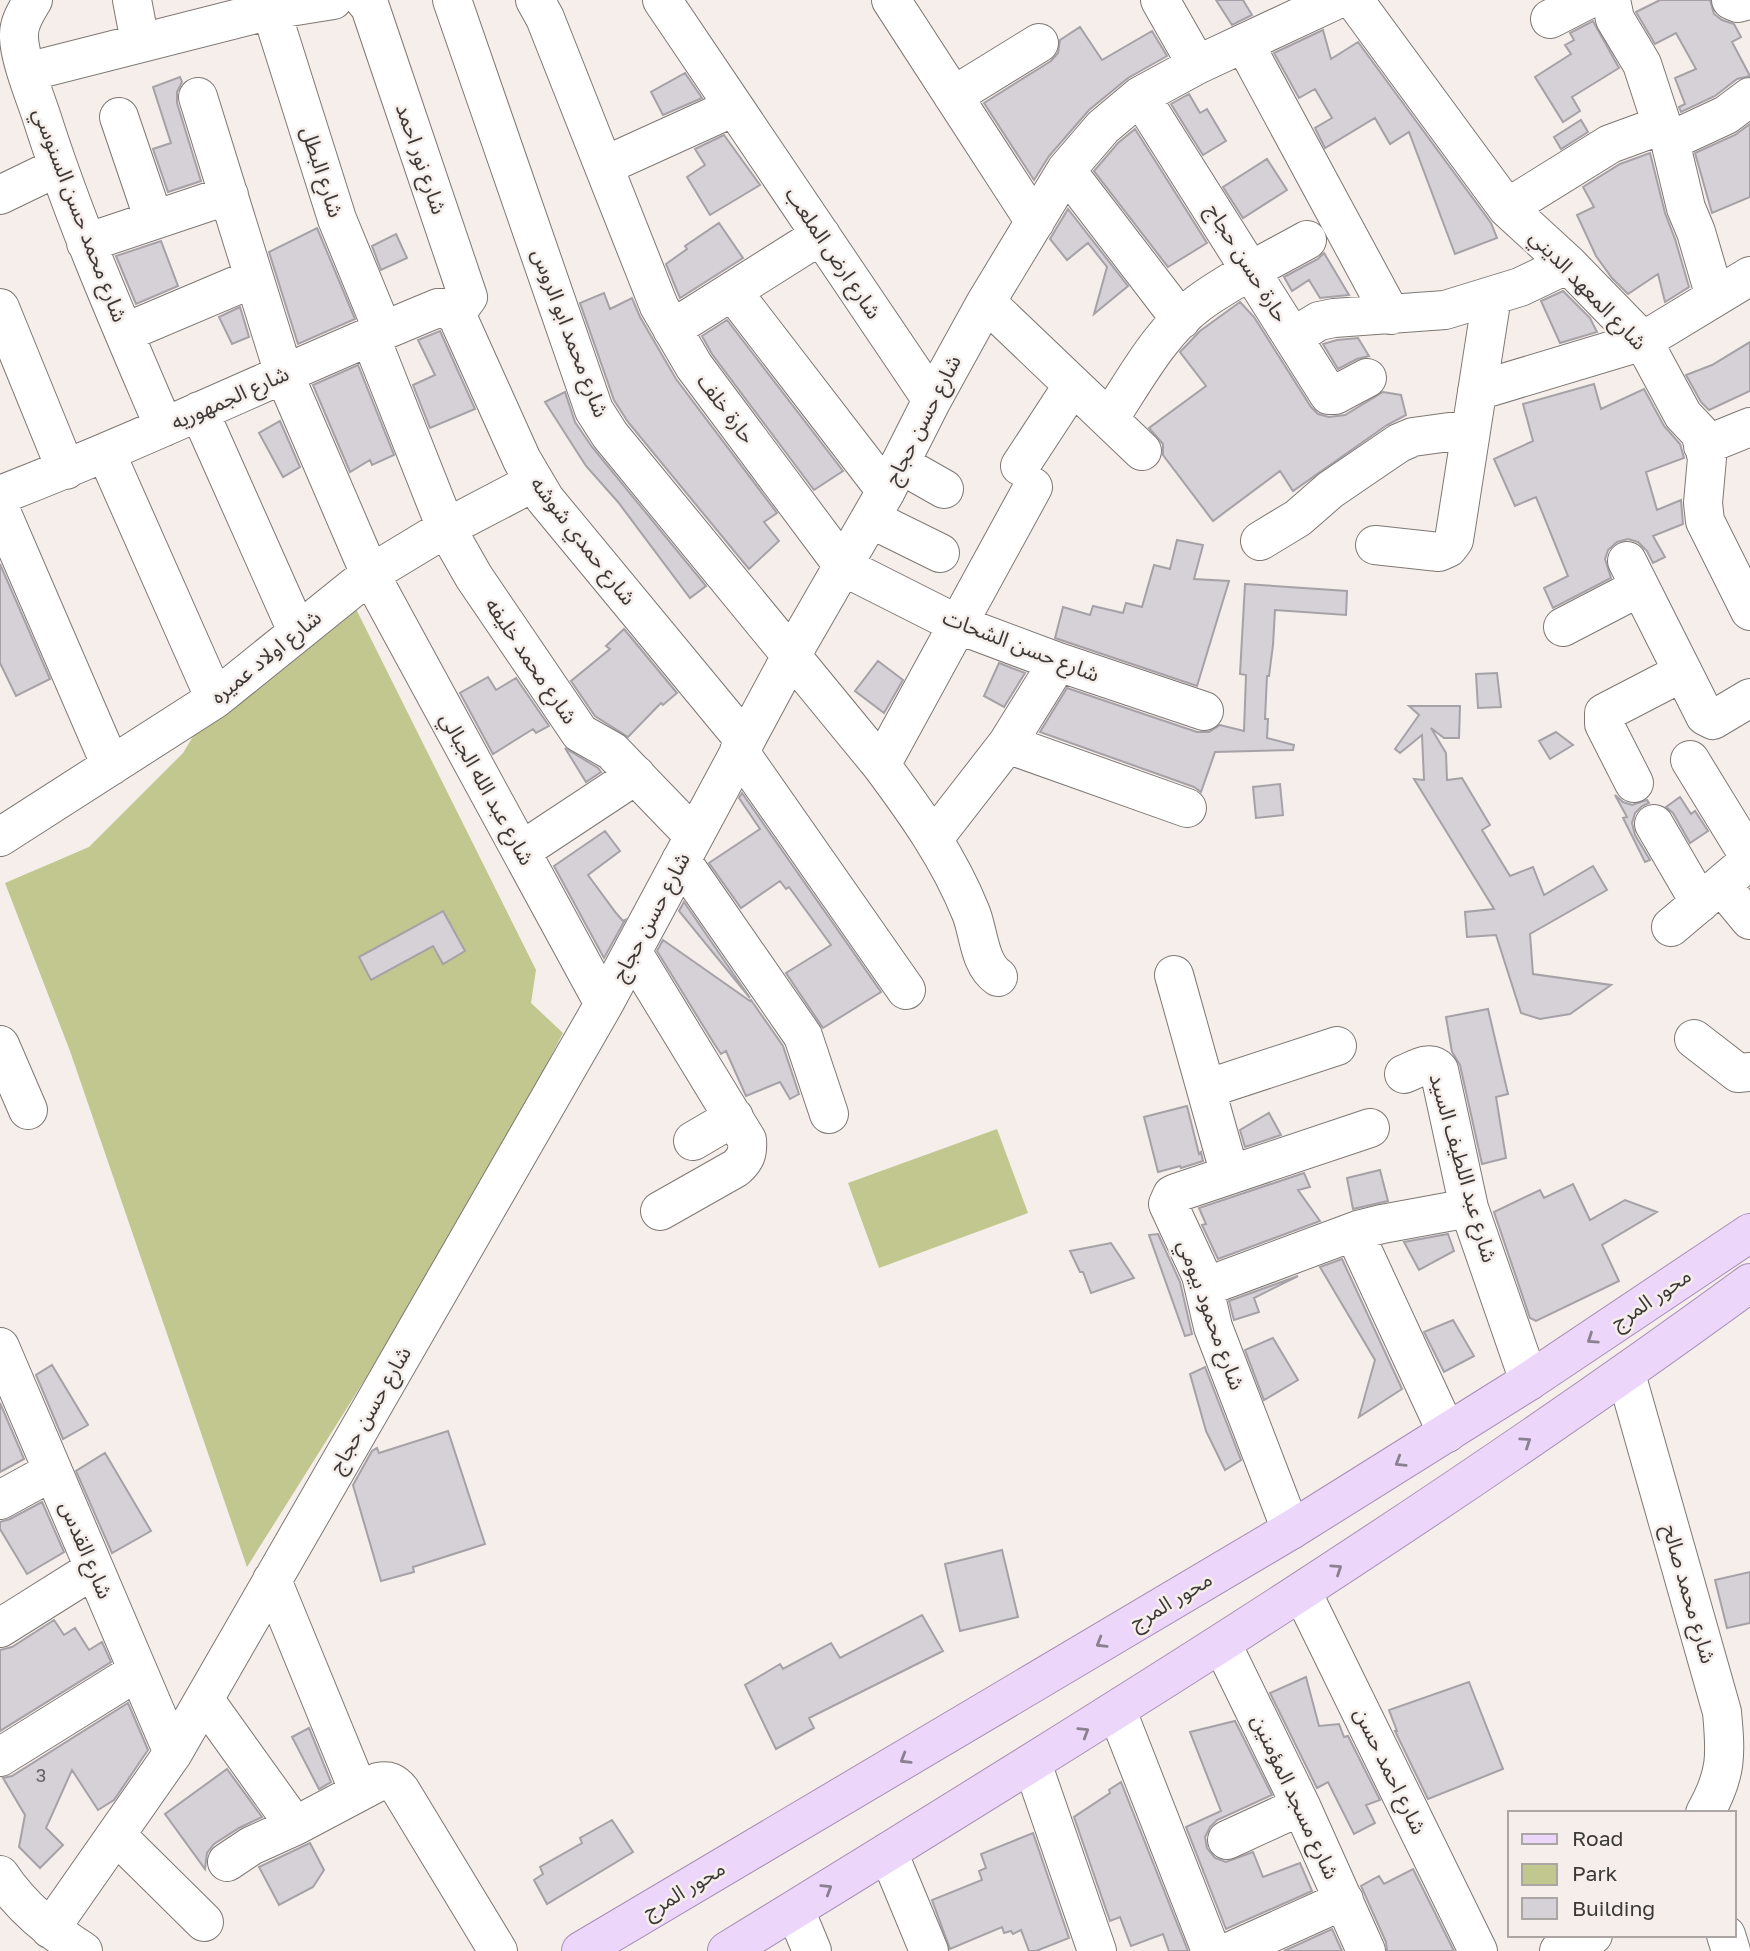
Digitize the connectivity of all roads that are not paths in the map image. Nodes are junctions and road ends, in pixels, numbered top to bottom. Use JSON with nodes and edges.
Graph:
{"nodes":[{"id":1,"x":33,"y":0,"type":"edge"},
{"id":2,"x":132,"y":0,"type":"edge"},
{"id":3,"x":452,"y":0,"type":"edge"},
{"id":4,"x":535,"y":0,"type":"edge"},
{"id":5,"x":662,"y":0,"type":"edge"},
{"id":6,"x":1160,"y":0,"type":"edge"},
{"id":7,"x":1611,"y":0,"type":"edge"},
{"id":8,"x":1731,"y":0,"type":"edge"},
{"id":9,"x":1749,"y":0,"type":"edge"},
{"id":10,"x":1331,"y":2,"type":"edge"},
{"id":11,"x":321,"y":3,"type":"edge"},
{"id":12,"x":907,"y":5,"type":"edge"},
{"id":13,"x":140,"y":42,"type":"junction"},
{"id":14,"x":1038,"y":43,"type":"dead end"},
{"id":15,"x":1244,"y":43,"type":"junction"},
{"id":16,"x":1197,"y":65,"type":"junction"},
{"id":17,"x":27,"y":72,"type":"junction"},
{"id":18,"x":953,"y":96,"type":"junction"},
{"id":19,"x":1140,"y":96,"type":"junction"},
{"id":20,"x":198,"y":97,"type":"dead end"},
{"id":21,"x":1750,"y":97,"type":"edge"},
{"id":22,"x":734,"y":107,"type":"junction"},
{"id":23,"x":119,"y":117,"type":"dead end"},
{"id":24,"x":1666,"y":133,"type":"junction"},
{"id":25,"x":604,"y":166,"type":"junction"},
{"id":26,"x":58,"y":167,"type":"junction"},
{"id":27,"x":1066,"y":170,"type":"junction"},
{"id":28,"x":0,"y":195,"type":"edge"},
{"id":29,"x":229,"y":195,"type":"junction"},
{"id":30,"x":1507,"y":208,"type":"junction"},
{"id":31,"x":154,"y":220,"type":"junction"},
{"id":32,"x":1035,"y":222,"type":"junction"},
{"id":33,"x":821,"y":235,"type":"junction"},
{"id":34,"x":1307,"y":240,"type":"dead end"},
{"id":35,"x":86,"y":243,"type":"junction"},
{"id":36,"x":1568,"y":264,"type":"junction"},
{"id":37,"x":1251,"y":271,"type":"junction"},
{"id":38,"x":1750,"y":276,"type":"edge"},
{"id":39,"x":254,"y":278,"type":"junction"},
{"id":40,"x":732,"y":291,"type":"junction"},
{"id":41,"x":1492,"y":296,"type":"junction"},
{"id":42,"x":1715,"y":297,"type":"junction"},
{"id":43,"x":986,"y":302,"type":"junction"},
{"id":44,"x":0,"y":308,"type":"edge"},
{"id":45,"x":455,"y":314,"type":"junction"},
{"id":46,"x":1391,"y":315,"type":"junction"},
{"id":47,"x":1181,"y":320,"type":"junction"},
{"id":48,"x":672,"y":329,"type":"junction"},
{"id":49,"x":124,"y":333,"type":"junction"},
{"id":50,"x":377,"y":333,"type":"junction"},
{"id":51,"x":1293,"y":337,"type":"junction"},
{"id":52,"x":1643,"y":341,"type":"junction"},
{"id":53,"x":284,"y":374,"type":"junction"},
{"id":54,"x":1367,"y":378,"type":"dead end"},
{"id":55,"x":1073,"y":385,"type":"junction"},
{"id":56,"x":1477,"y":391,"type":"junction"},
{"id":57,"x":932,"y":400,"type":"junction"},
{"id":58,"x":200,"y":411,"type":"junction"},
{"id":59,"x":1109,"y":419,"type":"junction"},
{"id":60,"x":164,"y":427,"type":"junction"},
{"id":61,"x":1750,"y":427,"type":"edge"},
{"id":62,"x":1471,"y":429,"type":"junction"},
{"id":63,"x":1703,"y":446,"type":"junction"},
{"id":64,"x":1142,"y":451,"type":"dead end"},
{"id":65,"x":106,"y":453,"type":"junction"},
{"id":66,"x":66,"y":470,"type":"junction"},
{"id":67,"x":534,"y":482,"type":"junction"},
{"id":68,"x":944,"y":489,"type":"dead end"},
{"id":69,"x":886,"y":491,"type":"junction"},
{"id":70,"x":0,"y":495,"type":"edge"},
{"id":71,"x":0,"y":509,"type":"edge"},
{"id":72,"x":446,"y":528,"type":"junction"},
{"id":73,"x":1260,"y":541,"type":"dead end"},
{"id":74,"x":1375,"y":545,"type":"dead end"},
{"id":75,"x":940,"y":553,"type":"dead end"},
{"id":76,"x":844,"y":567,"type":"junction"},
{"id":77,"x":370,"y":574,"type":"junction"},
{"id":78,"x":1750,"y":611,"type":"edge"},
{"id":79,"x":959,"y":625,"type":"junction"},
{"id":80,"x":1563,"y":627,"type":"dead end"},
{"id":81,"x":297,"y":631,"type":"junction"},
{"id":82,"x":791,"y":656,"type":"junction"},
{"id":83,"x":1058,"y":662,"type":"junction"},
{"id":84,"x":1683,"y":672,"type":"junction"},
{"id":85,"x":1750,"y":698,"type":"edge"},
{"id":86,"x":215,"y":699,"type":"junction"},
{"id":87,"x":1203,"y":711,"type":"dead end"},
{"id":88,"x":1007,"y":744,"type":"junction"},
{"id":89,"x":742,"y":746,"type":"junction"},
{"id":90,"x":1690,"y":760,"type":"dead end"},
{"id":91,"x":881,"y":765,"type":"junction"},
{"id":92,"x":111,"y":766,"type":"junction"},
{"id":93,"x":636,"y":775,"type":"junction"},
{"id":94,"x":1634,"y":783,"type":"dead end"},
{"id":95,"x":1187,"y":808,"type":"dead end"},
{"id":96,"x":1654,"y":824,"type":"dead end"},
{"id":97,"x":0,"y":837,"type":"edge"},
{"id":98,"x":934,"y":838,"type":"junction"},
{"id":99,"x":687,"y":848,"type":"junction"},
{"id":100,"x":521,"y":851,"type":"junction"},
{"id":101,"x":1750,"y":859,"type":"edge"},
{"id":102,"x":1710,"y":894,"type":"junction"},
{"id":103,"x":1750,"y":920,"type":"edge"},
{"id":104,"x":1671,"y":927,"type":"dead end"},
{"id":105,"x":633,"y":953,"type":"junction"},
{"id":106,"x":1174,"y":975,"type":"dead end"},
{"id":107,"x":998,"y":977,"type":"dead end"},
{"id":108,"x":906,"y":990,"type":"dead end"},
{"id":109,"x":604,"y":1004,"type":"junction"},
{"id":110,"x":1694,"y":1039,"type":"dead end"},
{"id":111,"x":0,"y":1045,"type":"edge"},
{"id":112,"x":1338,"y":1046,"type":"dead end"},
{"id":113,"x":1750,"y":1072,"type":"edge"},
{"id":114,"x":1404,"y":1074,"type":"dead end"},
{"id":115,"x":1206,"y":1089,"type":"junction"},
{"id":116,"x":28,"y":1110,"type":"dead end"},
{"id":117,"x":829,"y":1114,"type":"dead end"},
{"id":118,"x":734,"y":1117,"type":"junction"},
{"id":119,"x":1370,"y":1128,"type":"dead end"},
{"id":120,"x":693,"y":1141,"type":"dead end"},
{"id":121,"x":1230,"y":1175,"type":"junction"},
{"id":122,"x":1469,"y":1208,"type":"junction"},
{"id":123,"x":660,"y":1210,"type":"dead end"},
{"id":124,"x":1354,"y":1232,"type":"junction"},
{"id":125,"x":1750,"y":1233,"type":"edge"},
{"id":126,"x":1750,"y":1283,"type":"edge"},
{"id":127,"x":1205,"y":1287,"type":"junction"},
{"id":128,"x":2,"y":1357,"type":"edge"},
{"id":129,"x":1626,"y":1374,"type":"junction"},
{"id":130,"x":1529,"y":1381,"type":"junction"},
{"id":131,"x":1447,"y":1433,"type":"junction"},
{"id":132,"x":53,"y":1471,"type":"junction"},
{"id":133,"x":1367,"y":1483,"type":"junction"},
{"id":134,"x":0,"y":1500,"type":"edge"},
{"id":135,"x":1398,"y":1528,"type":"junction"},
{"id":136,"x":1291,"y":1530,"type":"junction"},
{"id":137,"x":94,"y":1569,"type":"junction"},
{"id":138,"x":272,"y":1580,"type":"junction"},
{"id":139,"x":1303,"y":1592,"type":"junction"},
{"id":140,"x":0,"y":1628,"type":"edge"},
{"id":141,"x":1222,"y":1644,"type":"junction"},
{"id":142,"x":138,"y":1671,"type":"junction"},
{"id":143,"x":204,"y":1699,"type":"junction"},
{"id":144,"x":1117,"y":1711,"type":"junction"},
{"id":145,"x":173,"y":1754,"type":"junction"},
{"id":146,"x":0,"y":1757,"type":"edge"},
{"id":147,"x":1032,"y":1763,"type":"junction"},
{"id":148,"x":359,"y":1792,"type":"junction"},
{"id":149,"x":1301,"y":1806,"type":"junction"},
{"id":150,"x":1706,"y":1811,"type":"edge"},
{"id":151,"x":295,"y":1826,"type":"junction"},
{"id":152,"x":116,"y":1835,"type":"junction"},
{"id":153,"x":1227,"y":1840,"type":"dead end"},
{"id":154,"x":888,"y":1852,"type":"junction"},
{"id":155,"x":227,"y":1862,"type":"dead end"},
{"id":156,"x":0,"y":1875,"type":"edge"},
{"id":157,"x":1344,"y":1900,"type":"junction"},
{"id":158,"x":795,"y":1910,"type":"junction"},
{"id":159,"x":204,"y":1922,"type":"dead end"},
{"id":160,"x":1589,"y":1937,"type":"edge"},
{"id":161,"x":64,"y":1943,"type":"edge"},
{"id":162,"x":498,"y":1951,"type":"edge"},
{"id":163,"x":581,"y":1951,"type":"edge"},
{"id":164,"x":727,"y":1951,"type":"edge"},
{"id":165,"x":812,"y":1951,"type":"edge"},
{"id":166,"x":929,"y":1951,"type":"edge"},
{"id":167,"x":1097,"y":1951,"type":"edge"},
{"id":168,"x":1211,"y":1951,"type":"edge"},
{"id":169,"x":1231,"y":1951,"type":"edge"},
{"id":170,"x":1366,"y":1951,"type":"edge"},
{"id":171,"x":1478,"y":1951,"type":"edge"},
{"id":172,"x":1559,"y":1951,"type":"edge"}],
"edges":[{"from":1,"to":17,"type":"street","name":"شارع محمد حسن السنوسي"},
{"from":2,"to":13,"type":"street"},
{"from":3,"to":82,"type":"street","name":"شارع محمد ابو الروس"},
{"from":4,"to":25,"type":"street","name":"حارة خلف"},
{"from":5,"to":22,"type":"street","name":"شارع ارض الملعب"},
{"from":6,"to":16,"type":"street"},
{"from":7,"to":24,"type":"street"},
{"from":8,"to":9,"type":"street"},
{"from":10,"to":15,"type":"street","name":"شارع حسن حجاج"},
{"from":10,"to":30,"type":"street","name":"شارع المعهد الديني"},
{"from":11,"to":13,"type":"street"},
{"from":11,"to":45,"type":"street","name":"شارع نور احمد"},
{"from":11,"to":50,"type":"street","name":"شارع البطل"},
{"from":12,"to":18,"type":"street"},
{"from":13,"to":17,"type":"street"},
{"from":14,"to":18,"type":"street"},
{"from":15,"to":16,"type":"street","name":"شارع حسن حجاج"},
{"from":15,"to":46,"type":"street"},
{"from":16,"to":19,"type":"street","name":"شارع حسن حجاج"},
{"from":17,"to":26,"type":"street","name":"شارع محمد حسن السنوسي"},
{"from":18,"to":32,"type":"street"},
{"from":19,"to":27,"type":"street","name":"شارع حسن حجاج"},
{"from":19,"to":37,"type":"street","name":"حارة حسن حجاج"},
{"from":20,"to":29,"type":"street","name":"شارع عبد الله الجبالي"},
{"from":21,"to":24,"type":"street"},
{"from":22,"to":25,"type":"street"},
{"from":22,"to":33,"type":"street","name":"شارع ارض الملعب"},
{"from":23,"to":31,"type":"street"},
{"from":24,"to":30,"type":"street"},
{"from":24,"to":42,"type":"street"},
{"from":25,"to":48,"type":"street","name":"حارة خلف"},
{"from":26,"to":28,"type":"street"},
{"from":26,"to":35,"type":"street","name":"شارع محمد حسن السنوسي"},
{"from":27,"to":32,"type":"street","name":"شارع حسن حجاج"},
{"from":27,"to":47,"type":"street"},
{"from":29,"to":31,"type":"street"},
{"from":29,"to":39,"type":"street","name":"شارع عبد الله الجبالي"},
{"from":30,"to":36,"type":"street","name":"شارع المعهد الديني"},
{"from":31,"to":35,"type":"street"},
{"from":32,"to":43,"type":"street","name":"شارع حسن حجاج"},
{"from":33,"to":40,"type":"street"},
{"from":33,"to":57,"type":"street","name":"شارع ارض الملعب"},
{"from":34,"to":37,"type":"street"},
{"from":35,"to":49,"type":"street","name":"شارع محمد حسن السنوسي"},
{"from":36,"to":41,"type":"street"},
{"from":36,"to":52,"type":"street","name":"شارع المعهد الديني"},
{"from":37,"to":47,"type":"street"},
{"from":37,"to":51,"type":"street","name":"حارة حسن حجاج"},
{"from":38,"to":42,"type":"street"},
{"from":39,"to":49,"type":"street"},
{"from":39,"to":53,"type":"street","name":"شارع عبد الله الجبالي"},
{"from":40,"to":48,"type":"street"},
{"from":40,"to":69,"type":"street"},
{"from":41,"to":46,"type":"street"},
{"from":41,"to":56,"type":"street"},
{"from":42,"to":52,"type":"street"},
{"from":43,"to":55,"type":"street"},
{"from":43,"to":57,"type":"street","name":"شارع حسن حجاج"},
{"from":44,"to":66,"type":"street"},
{"from":45,"to":50,"type":"street","name":"شارع الجمهوريه"},
{"from":45,"to":67,"type":"street","name":"شارع حمدي شوشه"},
{"from":46,"to":51,"type":"street"},
{"from":47,"to":59,"type":"street"},
{"from":48,"to":76,"type":"street","name":"حارة خلف"},
{"from":49,"to":60,"type":"street","name":"شارع محمد حسن السنوسي"},
{"from":50,"to":53,"type":"street","name":"شارع الجمهوريه"},
{"from":50,"to":72,"type":"street","name":"شارع البطل"},
{"from":51,"to":54,"type":"street","name":"حارة حسن حجاج"},
{"from":52,"to":56,"type":"street"},
{"from":52,"to":63,"type":"street","name":"شارع المعهد الديني"},
{"from":53,"to":58,"type":"street","name":"شارع الجمهوريه"},
{"from":53,"to":77,"type":"street","name":"شارع عبد الله الجبالي"},
{"from":55,"to":59,"type":"street"},
{"from":55,"to":79,"type":"street"},
{"from":56,"to":62,"type":"street"},
{"from":57,"to":69,"type":"street","name":"شارع حسن حجاج"},
{"from":58,"to":60,"type":"street","name":"شارع الجمهوريه"},
{"from":58,"to":81,"type":"street"},
{"from":59,"to":64,"type":"street"},
{"from":60,"to":65,"type":"street","name":"شارع الجمهوريه"},
{"from":61,"to":63,"type":"street"},
{"from":62,"to":73,"type":"street"},
{"from":62,"to":74,"type":"street"},
{"from":63,"to":78,"type":"street","name":"شارع المعهد الديني"},
{"from":65,"to":66,"type":"street","name":"شارع الجمهوريه"},
{"from":65,"to":86,"type":"street"},
{"from":66,"to":70,"type":"street","name":"شارع الجمهوريه"},
{"from":67,"to":72,"type":"street","name":"شارع اولاد عميره"},
{"from":67,"to":89,"type":"street","name":"شارع حمدي شوشه"},
{"from":68,"to":69,"type":"street"},
{"from":69,"to":75,"type":"street"},
{"from":69,"to":76,"type":"street","name":"شارع حسن حجاج"},
{"from":71,"to":92,"type":"street"},
{"from":72,"to":77,"type":"street","name":"شارع اولاد عميره"},
{"from":72,"to":93,"type":"street","name":"شارع محمد خليفه"},
{"from":76,"to":79,"type":"street","name":"شارع حسن الشحات"},
{"from":76,"to":82,"type":"street","name":"شارع حسن حجاج"},
{"from":77,"to":81,"type":"street","name":"شارع اولاد عميره"},
{"from":77,"to":100,"type":"street","name":"شارع عبد الله الجبالي"},
{"from":79,"to":83,"type":"street","name":"شارع حسن الشحات"},
{"from":79,"to":91,"type":"street"},
{"from":80,"to":84,"type":"street"},
{"from":81,"to":86,"type":"street","name":"شارع اولاد عميره"},
{"from":82,"to":89,"type":"street","name":"شارع حسن حجاج"},
{"from":82,"to":91,"type":"street","name":"شارع محمد ابو الروس"},
{"from":83,"to":87,"type":"street","name":"شارع حسن الشحات"},
{"from":83,"to":88,"type":"street"},
{"from":84,"to":85,"type":"street"},
{"from":84,"to":94,"type":"street"},
{"from":86,"to":92,"type":"street","name":"شارع اولاد عميره"},
{"from":88,"to":95,"type":"street"},
{"from":88,"to":98,"type":"street"},
{"from":89,"to":99,"type":"street","name":"شارع حسن حجاج"},
{"from":89,"to":108,"type":"street","name":"شارع حمدي شوشه"},
{"from":90,"to":101,"type":"street"},
{"from":91,"to":98,"type":"street","name":"شارع محمد ابو الروس"},
{"from":92,"to":97,"type":"street","name":"شارع اولاد عميره"},
{"from":93,"to":99,"type":"street","name":"شارع محمد خليفه"},
{"from":93,"to":100,"type":"street"},
{"from":96,"to":102,"type":"street"},
{"from":98,"to":107,"type":"street","name":"شارع محمد ابو الروس"},
{"from":99,"to":105,"type":"street","name":"شارع حسن حجاج"},
{"from":99,"to":117,"type":"street","name":"شارع محمد خليفه"},
{"from":100,"to":109,"type":"street","name":"شارع عبد الله الجبالي"},
{"from":101,"to":102,"type":"street"},
{"from":102,"to":103,"type":"street"},
{"from":102,"to":104,"type":"street"},
{"from":105,"to":109,"type":"street","name":"شارع حسن حجاج"},
{"from":105,"to":118,"type":"street"},
{"from":106,"to":115,"type":"street"},
{"from":109,"to":138,"type":"street","name":"شارع حسن حجاج"},
{"from":110,"to":113,"type":"street"},
{"from":111,"to":116,"type":"street"},
{"from":112,"to":115,"type":"street"},
{"from":114,"to":122,"type":"street","name":"شارع عبد اللطيف السيد"},
{"from":115,"to":121,"type":"street"},
{"from":118,"to":120,"type":"street"},
{"from":118,"to":123,"type":"street"},
{"from":119,"to":121,"type":"street"},
{"from":121,"to":127,"type":"street","name":"شارع محمود بيومي"},
{"from":122,"to":124,"type":"street"},
{"from":122,"to":130,"type":"street","name":"شارع عبد اللطيف السيد"},
{"from":124,"to":127,"type":"street"},
{"from":124,"to":131,"type":"street"},
{"from":125,"to":130,"type":"main road","name":"محور المرج","one_way":true},
{"from":126,"to":129,"type":"main road","name":"محور المرج"},
{"from":127,"to":136,"type":"street","name":"شارع محمود بيومي"},
{"from":128,"to":132,"type":"street","name":"شارع القدس"},
{"from":135,"to":129,"type":"main road","name":"محور المرج","one_way":true},
{"from":129,"to":150,"type":"street","name":"شارع محمد صالح"},
{"from":130,"to":131,"type":"main road","name":"محور المرج"},
{"from":131,"to":133,"type":"main road","name":"محور المرج","one_way":true},
{"from":132,"to":134,"type":"street"},
{"from":132,"to":137,"type":"street","name":"شارع القدس"},
{"from":133,"to":135,"type":"main road"},
{"from":133,"to":136,"type":"main road","name":"محور المرج"},
{"from":139,"to":135,"type":"main road","name":"محور المرج","one_way":true},
{"from":136,"to":163,"type":"main road","name":"محور المرج","one_way":true},
{"from":137,"to":140,"type":"street"},
{"from":137,"to":142,"type":"street","name":"شارع القدس"},
{"from":138,"to":143,"type":"street","name":"شارع حسن حجاج"},
{"from":138,"to":148,"type":"street"},
{"from":139,"to":141,"type":"main road","name":"محور المرج"},
{"from":139,"to":171,"type":"street","name":"شارع احمد حسن"},
{"from":141,"to":144,"type":"main road","name":"محور المرج"},
{"from":141,"to":149,"type":"street","name":"شارع مسجد المؤمنين"},
{"from":142,"to":145,"type":"street","name":"شارع القدس"},
{"from":142,"to":146,"type":"street"},
{"from":143,"to":145,"type":"street","name":"شارع حسن حجاج"},
{"from":143,"to":151,"type":"street"},
{"from":147,"to":144,"type":"main road","name":"محور المرج","one_way":true},
{"from":144,"to":168,"type":"street"},
{"from":145,"to":152,"type":"street","name":"شارع حسن حجاج"},
{"from":147,"to":154,"type":"main road","name":"محور المرج"},
{"from":147,"to":167,"type":"street"},
{"from":148,"to":151,"type":"street"},
{"from":148,"to":162,"type":"street"},
{"from":149,"to":153,"type":"street"},
{"from":149,"to":157,"type":"street","name":"شارع مسجد المؤمنين"},
{"from":151,"to":155,"type":"street"},
{"from":152,"to":159,"type":"street"},
{"from":152,"to":161,"type":"street","name":"شارع حسن حجاج"},
{"from":158,"to":154,"type":"main road","name":"محور المرج","one_way":true},
{"from":154,"to":166,"type":"street"},
{"from":156,"to":161,"type":"street"},
{"from":157,"to":169,"type":"street"},
{"from":157,"to":170,"type":"street","name":"شارع مسجد المؤمنين"},
{"from":158,"to":164,"type":"main road","name":"محور المرج"},
{"from":158,"to":165,"type":"street"},
{"from":160,"to":172,"type":"street"}]}
